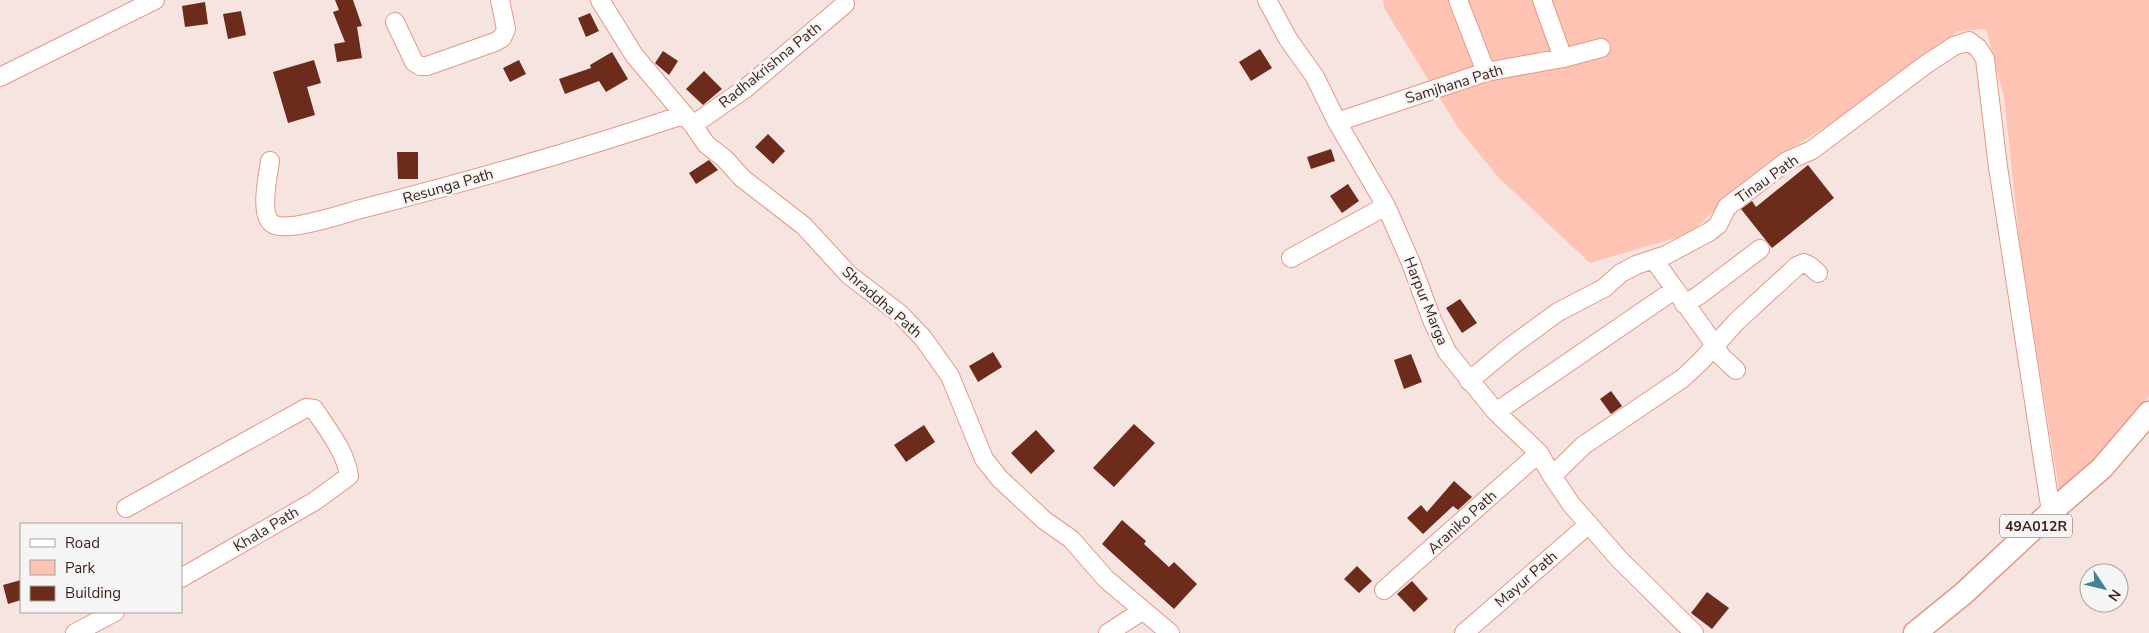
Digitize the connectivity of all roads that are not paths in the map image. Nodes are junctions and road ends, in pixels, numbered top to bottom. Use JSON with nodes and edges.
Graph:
{"nodes":[{"id":1,"x":155,"y":0,"type":"edge"},
{"id":2,"x":500,"y":0,"type":"edge"},
{"id":3,"x":600,"y":0,"type":"edge"},
{"id":4,"x":1267,"y":0,"type":"edge"},
{"id":5,"x":1458,"y":0,"type":"edge"},
{"id":6,"x":1542,"y":0,"type":"edge"},
{"id":7,"x":845,"y":4,"type":"dead end"},
{"id":8,"x":395,"y":22,"type":"dead end"},
{"id":9,"x":1601,"y":48,"type":"dead end"},
{"id":10,"x":1563,"y":58,"type":"junction"},
{"id":11,"x":1486,"y":72,"type":"junction"},
{"id":12,"x":0,"y":77,"type":"edge"},
{"id":13,"x":688,"y":120,"type":"junction"},
{"id":14,"x":1337,"y":122,"type":"junction"},
{"id":15,"x":270,"y":161,"type":"dead end"},
{"id":16,"x":1386,"y":206,"type":"junction"},
{"id":17,"x":1760,"y":249,"type":"dead end"},
{"id":18,"x":1291,"y":258,"type":"dead end"},
{"id":19,"x":1654,"y":260,"type":"junction"},
{"id":20,"x":1818,"y":273,"type":"dead end"},
{"id":21,"x":1679,"y":297,"type":"junction"},
{"id":22,"x":1714,"y":346,"type":"junction"},
{"id":23,"x":1736,"y":370,"type":"dead end"},
{"id":24,"x":1469,"y":381,"type":"junction"},
{"id":25,"x":1496,"y":412,"type":"junction"},
{"id":26,"x":2149,"y":412,"type":"edge"},
{"id":27,"x":1539,"y":453,"type":"junction"},
{"id":28,"x":1552,"y":476,"type":"junction"},
{"id":29,"x":126,"y":508,"type":"dead end"},
{"id":30,"x":2051,"y":512,"type":"junction"},
{"id":31,"x":1589,"y":524,"type":"junction"},
{"id":32,"x":182,"y":577,"type":"edge"},
{"id":33,"x":1384,"y":590,"type":"dead end"},
{"id":34,"x":1142,"y":611,"type":"junction"},
{"id":35,"x":113,"y":613,"type":"edge"},
{"id":36,"x":75,"y":633,"type":"edge"},
{"id":37,"x":1108,"y":633,"type":"edge"},
{"id":38,"x":1170,"y":633,"type":"edge"},
{"id":39,"x":1464,"y":633,"type":"edge"},
{"id":40,"x":1694,"y":633,"type":"edge"},
{"id":41,"x":1916,"y":633,"type":"edge"}],
"edges":[{"from":1,"to":12,"type":"street"},
{"from":2,"to":8,"type":"street"},
{"from":3,"to":13,"type":"street","name":"Shraddha Path"},
{"from":4,"to":14,"type":"street","name":"Harpur Marga"},
{"from":5,"to":11,"type":"street"},
{"from":6,"to":10,"type":"street"},
{"from":7,"to":13,"type":"street","name":"Radhakrishna Path"},
{"from":9,"to":10,"type":"street","name":"Samjhana Path"},
{"from":10,"to":11,"type":"street","name":"Samjhana Path"},
{"from":11,"to":14,"type":"street","name":"Samjhana Path"},
{"from":13,"to":15,"type":"street","name":"Resunga Path"},
{"from":13,"to":34,"type":"street","name":"Shraddha Path"},
{"from":14,"to":16,"type":"street","name":"Harpur Marga"},
{"from":16,"to":18,"type":"street"},
{"from":16,"to":24,"type":"street","name":"Harpur Marga"},
{"from":17,"to":21,"type":"street"},
{"from":19,"to":21,"type":"street"},
{"from":19,"to":24,"type":"street","name":"Tinau Path"},
{"from":19,"to":30,"type":"street","name":"Tinau Path"},
{"from":20,"to":22,"type":"street"},
{"from":21,"to":22,"type":"street"},
{"from":21,"to":25,"type":"street"},
{"from":22,"to":23,"type":"street"},
{"from":22,"to":28,"type":"street"},
{"from":24,"to":25,"type":"street","name":"Harpur Marga"},
{"from":25,"to":27,"type":"street","name":"Harpur Marga"},
{"from":26,"to":30,"type":"main road","number":"49A012R"},
{"from":27,"to":28,"type":"street","name":"Harpur Marga"},
{"from":27,"to":33,"type":"street","name":"Araniko Path"},
{"from":28,"to":31,"type":"street","name":"Harpur Marga"},
{"from":29,"to":32,"type":"street","name":"Khala Path"},
{"from":30,"to":41,"type":"main road","number":"49A012R"},
{"from":31,"to":39,"type":"street","name":"Mayur Path"},
{"from":31,"to":40,"type":"street","name":"Harpur Marga"},
{"from":34,"to":37,"type":"street"},
{"from":34,"to":38,"type":"street","name":"Shraddha Path"},
{"from":35,"to":36,"type":"street"}]}
